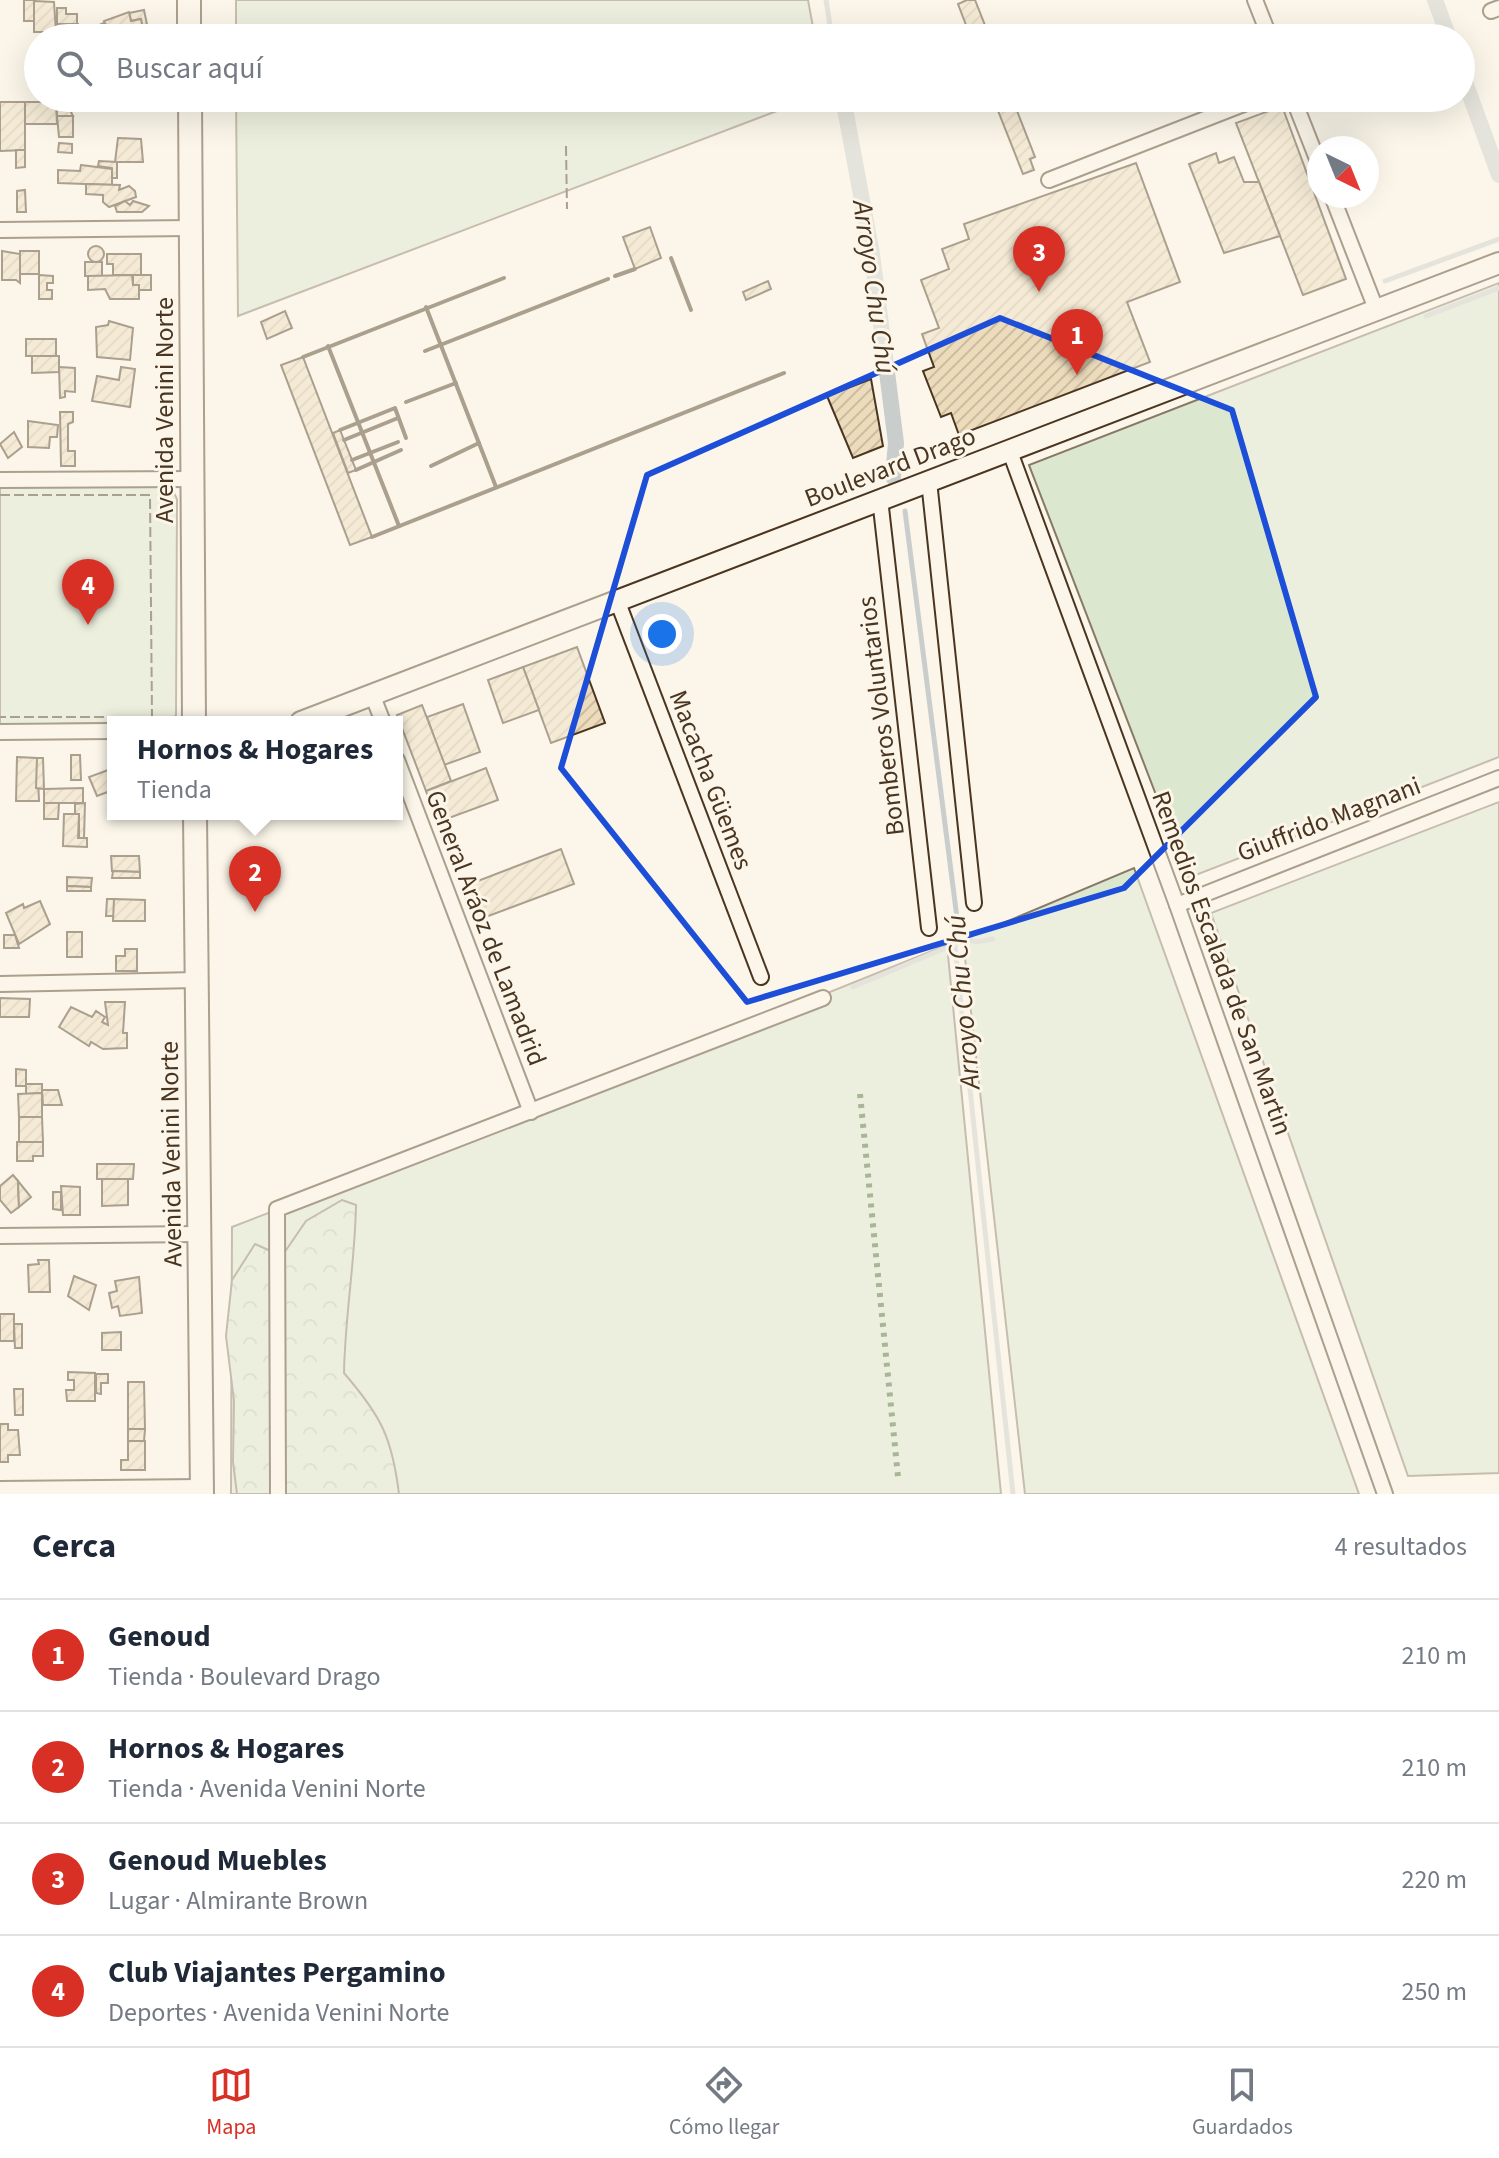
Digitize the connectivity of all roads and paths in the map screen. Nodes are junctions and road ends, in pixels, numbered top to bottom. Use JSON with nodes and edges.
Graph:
{"nodes":[{"id":1,"x":189,"y":0,"type":"edge"},
{"id":2,"x":1255,"y":0,"type":"edge"},
{"id":3,"x":189,"y":24,"type":"edge"},
{"id":4,"x":1264,"y":24,"type":"edge"},
{"id":5,"x":190,"y":112,"type":"edge"},
{"id":6,"x":1223,"y":112,"type":"edge"},
{"id":7,"x":1299,"y":112,"type":"edge"},
{"id":8,"x":1308,"y":136,"type":"edge"},
{"id":9,"x":1049,"y":180,"type":"dead end"},
{"id":10,"x":1337,"y":208,"type":"edge"},
{"id":11,"x":191,"y":228,"type":"junction"},
{"id":12,"x":0,"y":230,"type":"edge"},
{"id":13,"x":1499,"y":263,"type":"edge"},
{"id":14,"x":1376,"y":309,"type":"junction"},
{"id":15,"x":1009,"y":449,"type":"junction"},
{"id":16,"x":193,"y":479,"type":"junction"},
{"id":17,"x":0,"y":480,"type":"edge"},
{"id":18,"x":922,"y":484,"type":"junction"},
{"id":19,"x":883,"y":498,"type":"junction"},
{"id":20,"x":617,"y":600,"type":"junction"},
{"id":21,"x":372,"y":694,"type":"junction"},
{"id":22,"x":194,"y":716,"type":"edge"},
{"id":23,"x":316,"y":716,"type":"edge"},
{"id":24,"x":381,"y":716,"type":"edge"},
{"id":25,"x":107,"y":731,"type":"edge"},
{"id":26,"x":0,"y":732,"type":"edge"},
{"id":27,"x":403,"y":776,"type":"edge"},
{"id":28,"x":1499,"y":778,"type":"edge"},
{"id":29,"x":195,"y":820,"type":"edge"},
{"id":30,"x":974,"y":903,"type":"dead end"},
{"id":31,"x":1177,"y":905,"type":"junction"},
{"id":32,"x":929,"y":928,"type":"dead end"},
{"id":33,"x":761,"y":977,"type":"dead end"},
{"id":34,"x":197,"y":980,"type":"junction"},
{"id":35,"x":0,"y":984,"type":"edge"},
{"id":36,"x":823,"y":998,"type":"dead end"},
{"id":37,"x":531,"y":1112,"type":"junction"},
{"id":38,"x":199,"y":1234,"type":"junction"},
{"id":39,"x":0,"y":1236,"type":"edge"},
{"id":40,"x":0,"y":1489,"type":"edge"},
{"id":41,"x":202,"y":1491,"type":"edge"},
{"id":42,"x":278,"y":1494,"type":"edge"},
{"id":43,"x":1385,"y":1494,"type":"edge"}],
"edges":[{"from":1,"to":3,"type":"highway"},
{"from":2,"to":4,"type":"street"},
{"from":5,"to":11,"type":"highway","name":"Avenida Venini Norte"},
{"from":6,"to":9,"type":"street"},
{"from":7,"to":8,"type":"street"},
{"from":10,"to":14,"type":"street"},
{"from":11,"to":12,"type":"street"},
{"from":11,"to":16,"type":"highway","name":"Avenida Venini Norte"},
{"from":13,"to":14,"type":"main road","name":"Boulevard Drago"},
{"from":14,"to":15,"type":"main road","name":"Boulevard Drago"},
{"from":15,"to":18,"type":"main road","name":"Boulevard Drago"},
{"from":15,"to":31,"type":"street","name":"Remedios Escalada de San Martin"},
{"from":16,"to":17,"type":"street"},
{"from":16,"to":22,"type":"highway","name":"Avenida Venini Norte"},
{"from":18,"to":19,"type":"main road","name":"Boulevard Drago"},
{"from":18,"to":30,"type":"street"},
{"from":19,"to":20,"type":"main road","name":"Boulevard Drago"},
{"from":19,"to":32,"type":"street","name":"Bomberos Voluntarios"},
{"from":20,"to":21,"type":"main road","name":"Boulevard Drago"},
{"from":20,"to":33,"type":"street","name":"Macacha Güemes"},
{"from":21,"to":23,"type":"main road","name":"Boulevard Drago"},
{"from":21,"to":24,"type":"street"},
{"from":25,"to":26,"type":"street"},
{"from":27,"to":37,"type":"street","name":"General Aráoz de Lamadrid"},
{"from":28,"to":31,"type":"street","name":"Giuffrido Magnani"},
{"from":29,"to":34,"type":"highway","name":"Avenida Venini Norte"},
{"from":31,"to":43,"type":"street","name":"Remedios Escalada de San Martin"},
{"from":34,"to":35,"type":"street"},
{"from":34,"to":38,"type":"highway","name":"Avenida Venini Norte"},
{"from":36,"to":37,"type":"street"},
{"from":37,"to":42,"type":"street"},
{"from":38,"to":39,"type":"street"},
{"from":38,"to":41,"type":"highway","name":"Avenida Venini Norte"},
{"from":40,"to":41,"type":"street"}]}
